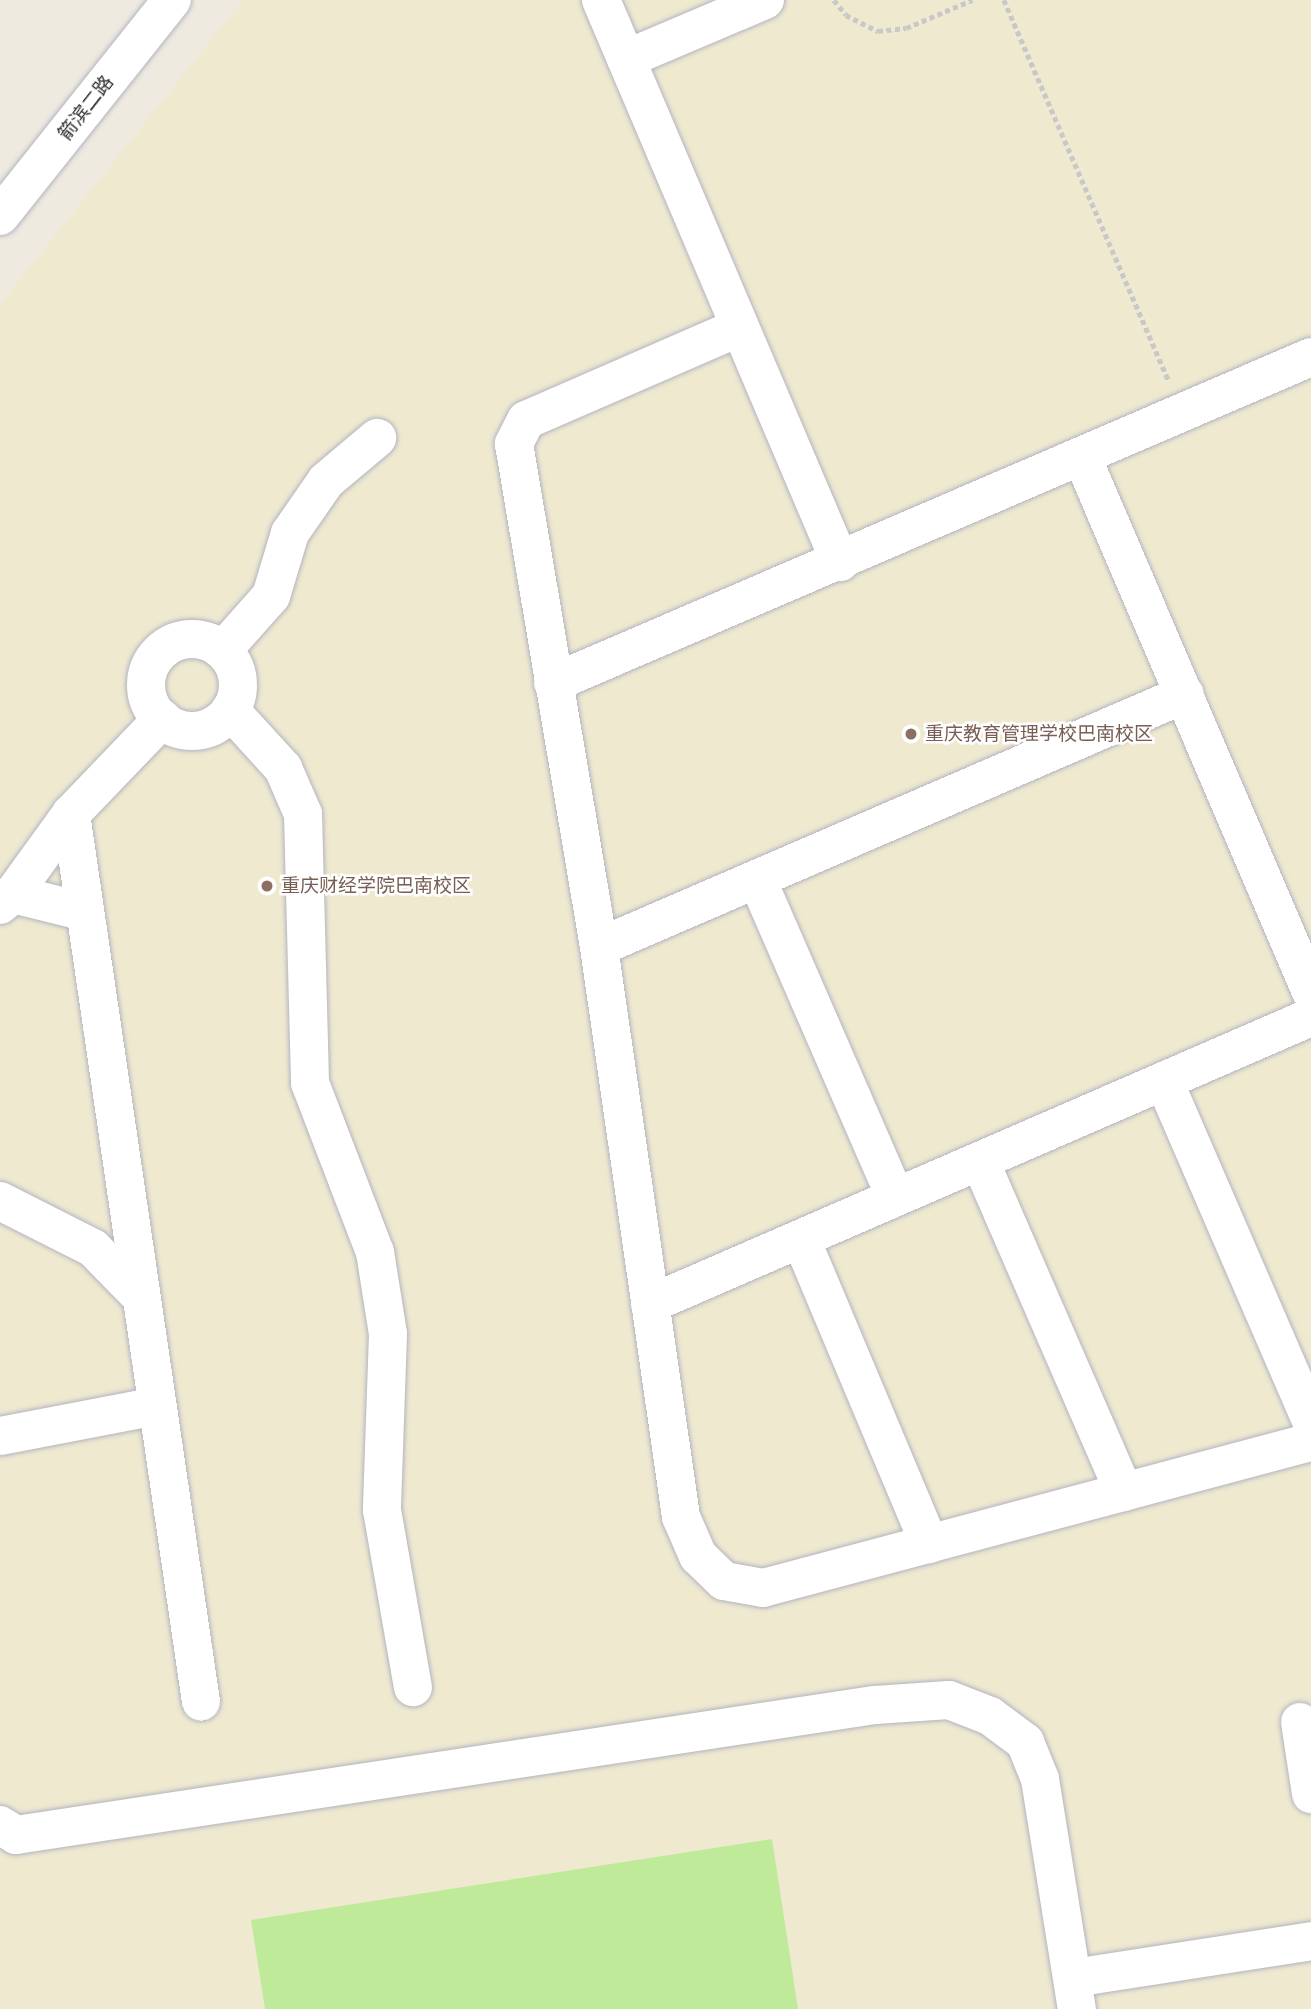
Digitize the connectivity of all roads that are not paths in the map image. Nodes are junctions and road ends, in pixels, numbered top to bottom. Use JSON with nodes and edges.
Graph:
{"nodes":[{"id":1,"x":172,"y":0,"type":"edge"},
{"id":2,"x":601,"y":0,"type":"edge"},
{"id":3,"x":765,"y":0,"type":"edge"},
{"id":4,"x":626,"y":59,"type":"junction"},
{"id":5,"x":0,"y":216,"type":"edge"},
{"id":6,"x":740,"y":327,"type":"junction"},
{"id":7,"x":1311,"y":357,"type":"edge"},
{"id":8,"x":377,"y":438,"type":"dead end"},
{"id":9,"x":1082,"y":457,"type":"junction"},
{"id":10,"x":839,"y":562,"type":"junction"},
{"id":11,"x":223,"y":650,"type":"junction"},
{"id":12,"x":553,"y":683,"type":"junction"},
{"id":13,"x":1185,"y":694,"type":"junction"},
{"id":14,"x":230,"y":710,"type":"junction"},
{"id":15,"x":162,"y":719,"type":"junction"},
{"id":16,"x":71,"y":814,"type":"junction"},
{"id":17,"x":757,"y":879,"type":"junction"},
{"id":18,"x":7,"y":900,"type":"edge"},
{"id":19,"x":85,"y":912,"type":"junction"},
{"id":20,"x":599,"y":947,"type":"junction"},
{"id":21,"x":1311,"y":992,"type":"edge"},
{"id":22,"x":1311,"y":1017,"type":"edge"},
{"id":23,"x":1164,"y":1081,"type":"junction"},
{"id":24,"x":980,"y":1161,"type":"junction"},
{"id":25,"x":895,"y":1197,"type":"junction"},
{"id":26,"x":0,"y":1200,"type":"edge"},
{"id":27,"x":129,"y":1215,"type":"junction"},
{"id":28,"x":801,"y":1239,"type":"junction"},
{"id":29,"x":93,"y":1248,"type":"junction"},
{"id":30,"x":141,"y":1297,"type":"junction"},
{"id":31,"x":650,"y":1304,"type":"junction"},
{"id":32,"x":157,"y":1406,"type":"junction"},
{"id":33,"x":1311,"y":1421,"type":"edge"},
{"id":34,"x":0,"y":1436,"type":"edge"},
{"id":35,"x":1311,"y":1442,"type":"edge"},
{"id":36,"x":1124,"y":1492,"type":"junction"},
{"id":37,"x":929,"y":1544,"type":"junction"},
{"id":38,"x":413,"y":1688,"type":"dead end"},
{"id":39,"x":201,"y":1702,"type":"dead end"},
{"id":40,"x":1300,"y":1722,"type":"dead end"},
{"id":41,"x":1311,"y":1794,"type":"edge"},
{"id":42,"x":0,"y":1825,"type":"edge"},
{"id":43,"x":1311,"y":1941,"type":"edge"},
{"id":44,"x":1075,"y":1994,"type":"edge"}],
"edges":[{"from":1,"to":5,"type":"street","name":"箭滨二路"},
{"from":2,"to":4,"type":"street"},
{"from":3,"to":4,"type":"street"},
{"from":4,"to":6,"type":"street"},
{"from":6,"to":10,"type":"street"},
{"from":6,"to":12,"type":"street"},
{"from":7,"to":9,"type":"street"},
{"from":8,"to":11,"type":"street"},
{"from":9,"to":10,"type":"street"},
{"from":9,"to":13,"type":"street"},
{"from":10,"to":12,"type":"street"},
{"from":11,"to":14,"type":"street"},
{"from":11,"to":15,"type":"street"},
{"from":12,"to":20,"type":"street"},
{"from":13,"to":17,"type":"street"},
{"from":13,"to":21,"type":"street"},
{"from":14,"to":15,"type":"street"},
{"from":14,"to":38,"type":"street"},
{"from":15,"to":16,"type":"street"},
{"from":16,"to":18,"type":"street"},
{"from":16,"to":19,"type":"street"},
{"from":17,"to":20,"type":"street"},
{"from":17,"to":25,"type":"street"},
{"from":18,"to":19,"type":"street"},
{"from":19,"to":27,"type":"street"},
{"from":20,"to":31,"type":"street"},
{"from":22,"to":23,"type":"street"},
{"from":23,"to":24,"type":"street"},
{"from":23,"to":33,"type":"street"},
{"from":24,"to":25,"type":"street"},
{"from":24,"to":36,"type":"street"},
{"from":25,"to":28,"type":"street"},
{"from":26,"to":29,"type":"street"},
{"from":27,"to":29,"type":"street"},
{"from":27,"to":30,"type":"street"},
{"from":28,"to":31,"type":"street"},
{"from":28,"to":37,"type":"street"},
{"from":29,"to":30,"type":"street"},
{"from":30,"to":32,"type":"street"},
{"from":31,"to":37,"type":"street"},
{"from":32,"to":34,"type":"street"},
{"from":32,"to":39,"type":"street"},
{"from":35,"to":36,"type":"street"},
{"from":36,"to":37,"type":"street"},
{"from":40,"to":41,"type":"street"},
{"from":42,"to":44,"type":"street"},
{"from":43,"to":44,"type":"street"}]}
